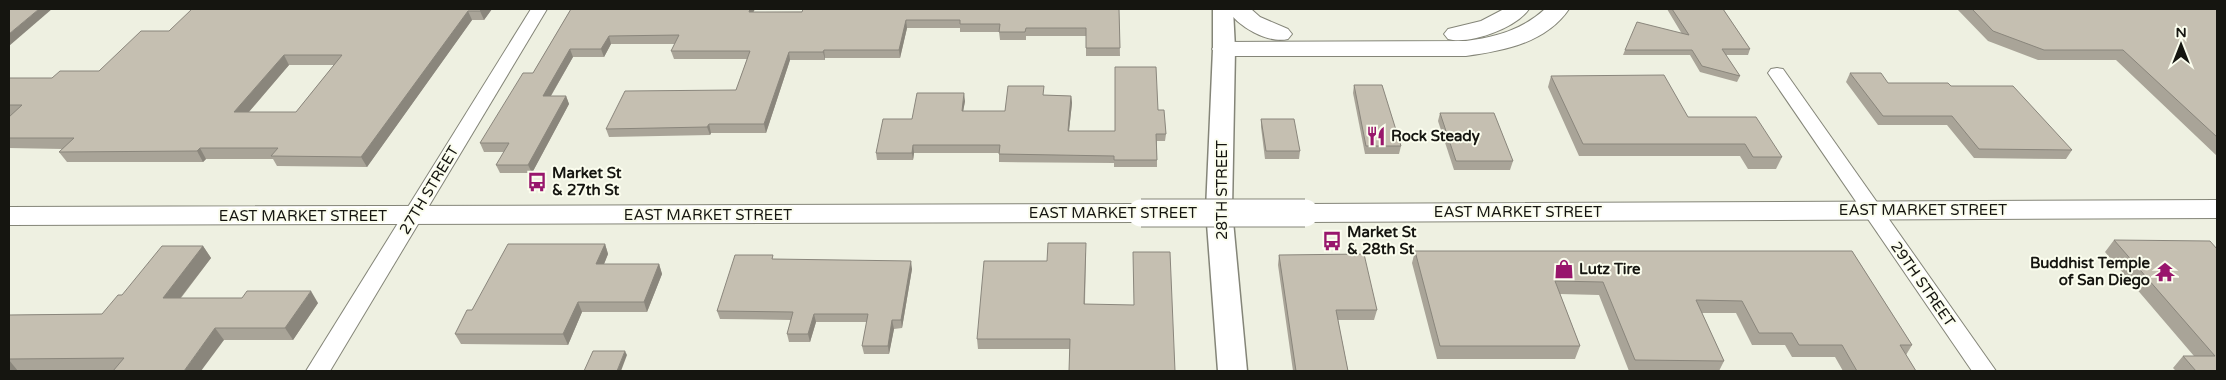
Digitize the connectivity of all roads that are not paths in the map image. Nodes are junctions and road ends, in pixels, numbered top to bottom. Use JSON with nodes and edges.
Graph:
{"nodes":[{"id":1,"x":539,"y":9,"type":"edge"},
{"id":2,"x":1223,"y":9,"type":"edge"},
{"id":3,"x":1238,"y":9,"type":"edge"},
{"id":4,"x":1518,"y":9,"type":"edge"},
{"id":5,"x":1558,"y":9,"type":"edge"},
{"id":6,"x":1280,"y":34,"type":"junction"},
{"id":7,"x":1224,"y":43,"type":"junction"},
{"id":8,"x":1777,"y":73,"type":"dead end"},
{"id":9,"x":2217,"y":209,"type":"edge"},
{"id":10,"x":1872,"y":210,"type":"junction"},
{"id":11,"x":9,"y":216,"type":"edge"},
{"id":12,"x":414,"y":216,"type":"junction"},
{"id":13,"x":318,"y":371,"type":"edge"},
{"id":14,"x":1233,"y":371,"type":"edge"},
{"id":15,"x":1984,"y":371,"type":"edge"}],
"edges":[{"from":1,"to":12,"type":"street","name":"27TH STREET"},
{"from":2,"to":7,"type":"street","name":"28TH STREET"},
{"from":3,"to":6,"type":"main road"},
{"from":4,"to":6,"type":"main road"},
{"from":5,"to":7,"type":"main road"},
{"from":6,"to":7,"type":"main road"},
{"from":7,"to":14,"type":"street","name":"28TH STREET"},
{"from":8,"to":10,"type":"street","name":"29TH STREET"},
{"from":9,"to":10,"type":"main road","name":"EAST MARKET STREET"},
{"from":10,"to":12,"type":"main road","name":"EAST MARKET STREET","bridge":true},
{"from":10,"to":15,"type":"street","name":"29TH STREET"},
{"from":11,"to":12,"type":"main road","name":"EAST MARKET STREET"},
{"from":12,"to":13,"type":"street","name":"27TH STREET"}]}
